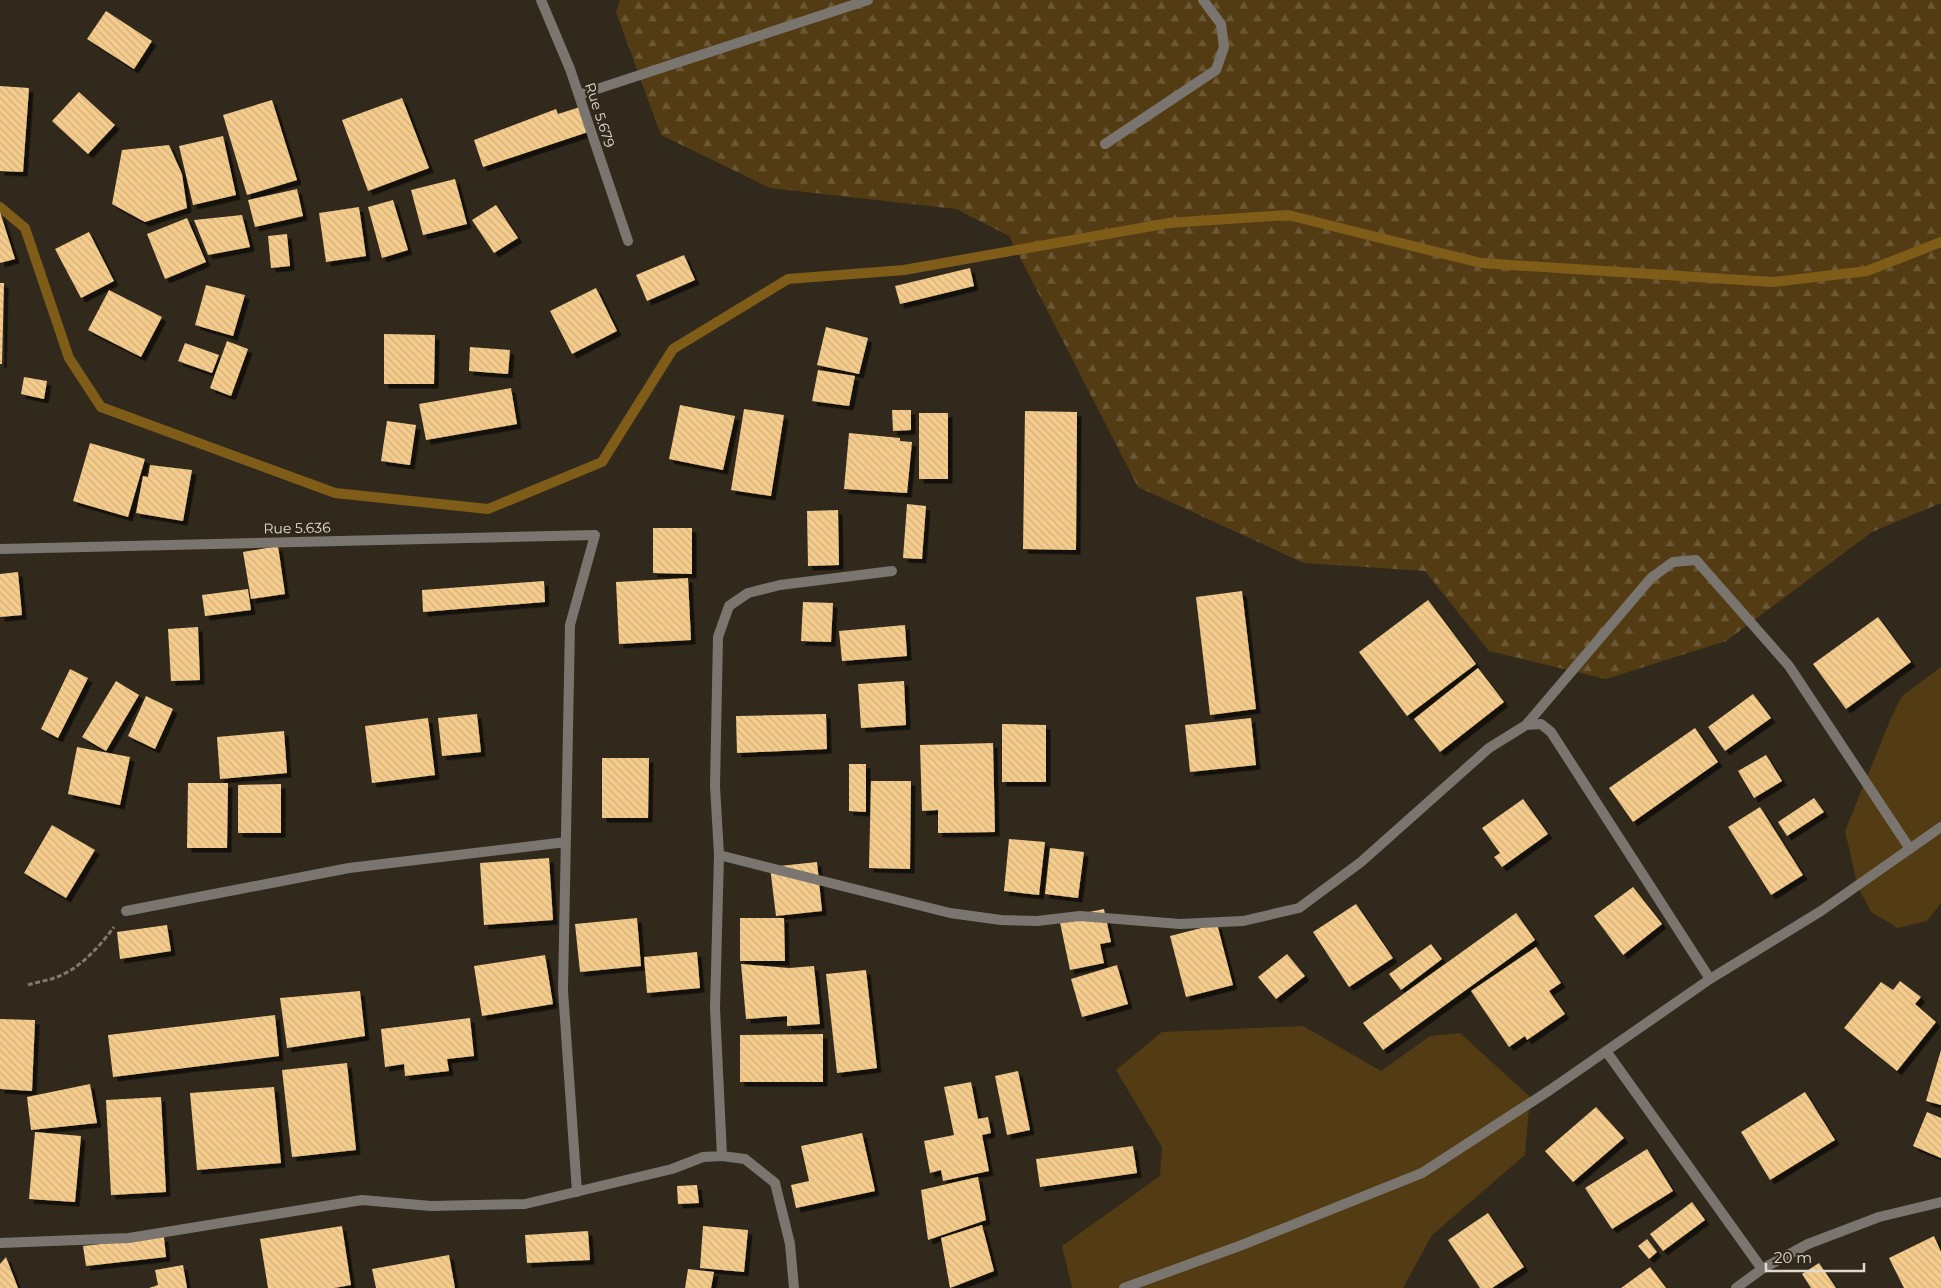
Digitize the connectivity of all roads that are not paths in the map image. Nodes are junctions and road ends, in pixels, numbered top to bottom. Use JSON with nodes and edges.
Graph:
{"nodes":[{"id":1,"x":541,"y":0,"type":"edge"},
{"id":2,"x":868,"y":0,"type":"edge"},
{"id":3,"x":1203,"y":0,"type":"edge"},
{"id":4,"x":580,"y":95,"type":"junction"},
{"id":5,"x":1105,"y":144,"type":"dead end"},
{"id":6,"x":628,"y":241,"type":"dead end"},
{"id":7,"x":0,"y":549,"type":"edge"},
{"id":8,"x":892,"y":571,"type":"dead end"},
{"id":9,"x":1526,"y":725,"type":"junction"},
{"id":10,"x":1941,"y":827,"type":"edge"},
{"id":11,"x":566,"y":842,"type":"junction"},
{"id":12,"x":1910,"y":849,"type":"junction"},
{"id":13,"x":719,"y":855,"type":"junction"},
{"id":14,"x":126,"y":911,"type":"road end"},
{"id":15,"x":1710,"y":979,"type":"junction"},
{"id":16,"x":1606,"y":1050,"type":"junction"},
{"id":17,"x":722,"y":1156,"type":"junction"},
{"id":18,"x":577,"y":1192,"type":"junction"},
{"id":19,"x":1941,"y":1202,"type":"edge"},
{"id":20,"x":0,"y":1242,"type":"edge"},
{"id":21,"x":1762,"y":1269,"type":"junction"},
{"id":22,"x":794,"y":1288,"type":"edge"},
{"id":23,"x":1124,"y":1288,"type":"edge"},
{"id":24,"x":1736,"y":1288,"type":"edge"}],
"edges":[{"from":1,"to":4,"type":"street","name":"Rue 5.679"},
{"from":2,"to":4,"type":"street"},
{"from":3,"to":5,"type":"street"},
{"from":4,"to":6,"type":"street","name":"Rue 5.679"},
{"from":7,"to":11,"type":"street","name":"Rue 5.636"},
{"from":8,"to":13,"type":"street"},
{"from":9,"to":12,"type":"street"},
{"from":9,"to":13,"type":"street"},
{"from":9,"to":15,"type":"street"},
{"from":10,"to":12,"type":"street"},
{"from":11,"to":14,"type":"street"},
{"from":11,"to":18,"type":"street"},
{"from":12,"to":15,"type":"street"},
{"from":13,"to":17,"type":"street"},
{"from":15,"to":16,"type":"street"},
{"from":16,"to":21,"type":"street"},
{"from":16,"to":23,"type":"street"},
{"from":17,"to":18,"type":"street"},
{"from":17,"to":22,"type":"street"},
{"from":18,"to":20,"type":"street"},
{"from":19,"to":21,"type":"street"},
{"from":21,"to":24,"type":"street"}]}
